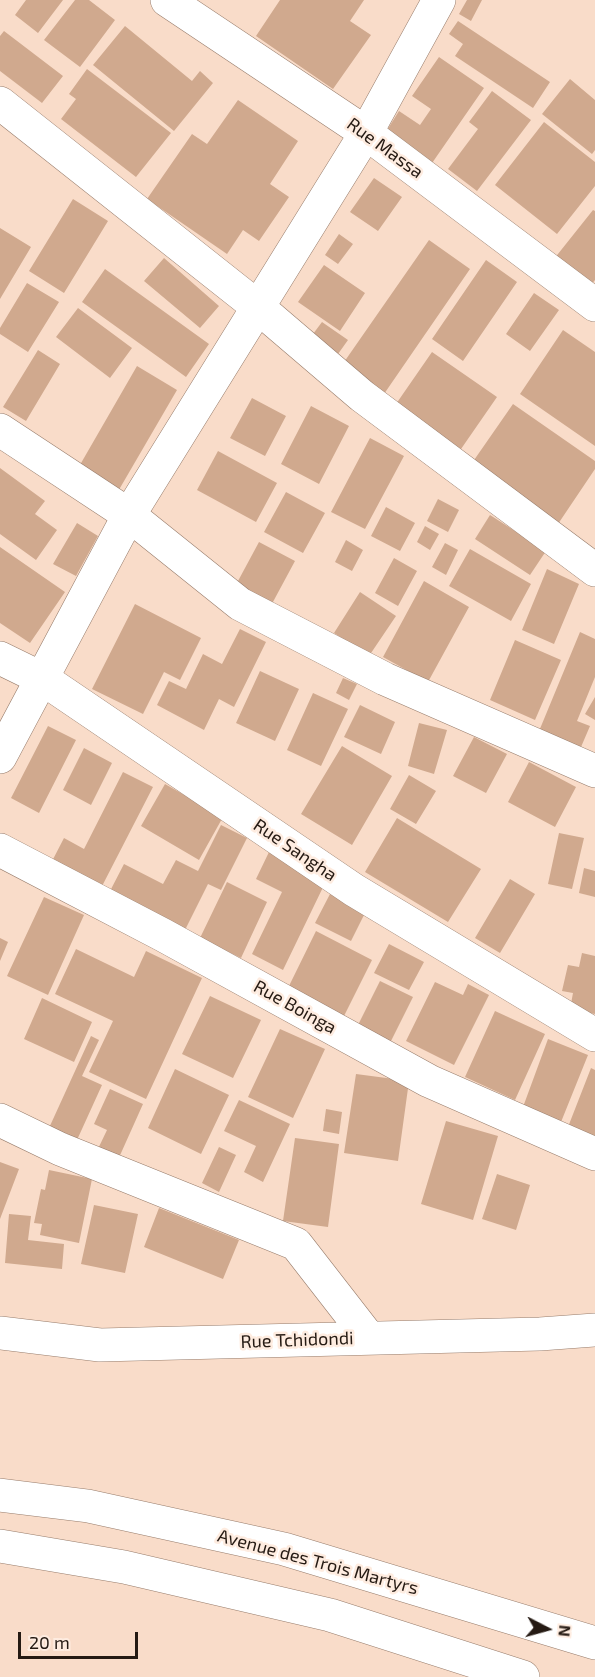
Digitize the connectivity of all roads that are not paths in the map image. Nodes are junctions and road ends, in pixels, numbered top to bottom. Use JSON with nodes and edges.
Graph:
{"nodes":[{"id":1,"x":167,"y":0,"type":"edge"},
{"id":2,"x":439,"y":0,"type":"edge"},
{"id":3,"x":0,"y":103,"type":"edge"},
{"id":4,"x":366,"y":133,"type":"junction"},
{"id":5,"x":595,"y":305,"type":"edge"},
{"id":6,"x":259,"y":308,"type":"junction"},
{"id":7,"x":0,"y":430,"type":"edge"},
{"id":8,"x":129,"y":515,"type":"junction"},
{"id":9,"x":595,"y":570,"type":"edge"},
{"id":10,"x":0,"y":658,"type":"edge"},
{"id":11,"x":43,"y":679,"type":"junction"},
{"id":12,"x":0,"y":757,"type":"edge"},
{"id":13,"x":595,"y":771,"type":"edge"},
{"id":14,"x":0,"y":850,"type":"edge"},
{"id":15,"x":595,"y":1035,"type":"edge"},
{"id":16,"x":0,"y":1120,"type":"edge"},
{"id":17,"x":595,"y":1154,"type":"edge"},
{"id":18,"x":595,"y":1330,"type":"edge"},
{"id":19,"x":0,"y":1334,"type":"edge"},
{"id":20,"x":369,"y":1338,"type":"junction"},
{"id":21,"x":0,"y":1495,"type":"edge"},
{"id":22,"x":0,"y":1546,"type":"edge"},
{"id":23,"x":595,"y":1643,"type":"edge"},
{"id":24,"x":523,"y":1677,"type":"edge"}],
"edges":[{"from":1,"to":4,"type":"main road","name":"Rue Massa"},
{"from":2,"to":4,"type":"main road"},
{"from":3,"to":6,"type":"main road"},
{"from":4,"to":5,"type":"main road","name":"Rue Massa"},
{"from":4,"to":6,"type":"main road"},
{"from":6,"to":8,"type":"main road"},
{"from":6,"to":9,"type":"main road"},
{"from":7,"to":8,"type":"main road"},
{"from":8,"to":11,"type":"main road"},
{"from":8,"to":13,"type":"main road"},
{"from":10,"to":11,"type":"main road","name":"Rue Sangha"},
{"from":11,"to":12,"type":"main road"},
{"from":11,"to":15,"type":"main road","name":"Rue Sangha"},
{"from":14,"to":17,"type":"main road","name":"Rue Boinga"},
{"from":16,"to":20,"type":"main road"},
{"from":18,"to":20,"type":"main road","name":"Rue Tchidondi"},
{"from":19,"to":20,"type":"main road","name":"Rue Tchidondi"},
{"from":21,"to":23,"type":"main road","name":"Avenue des Trois Martyrs"},
{"from":22,"to":24,"type":"main road"}]}
